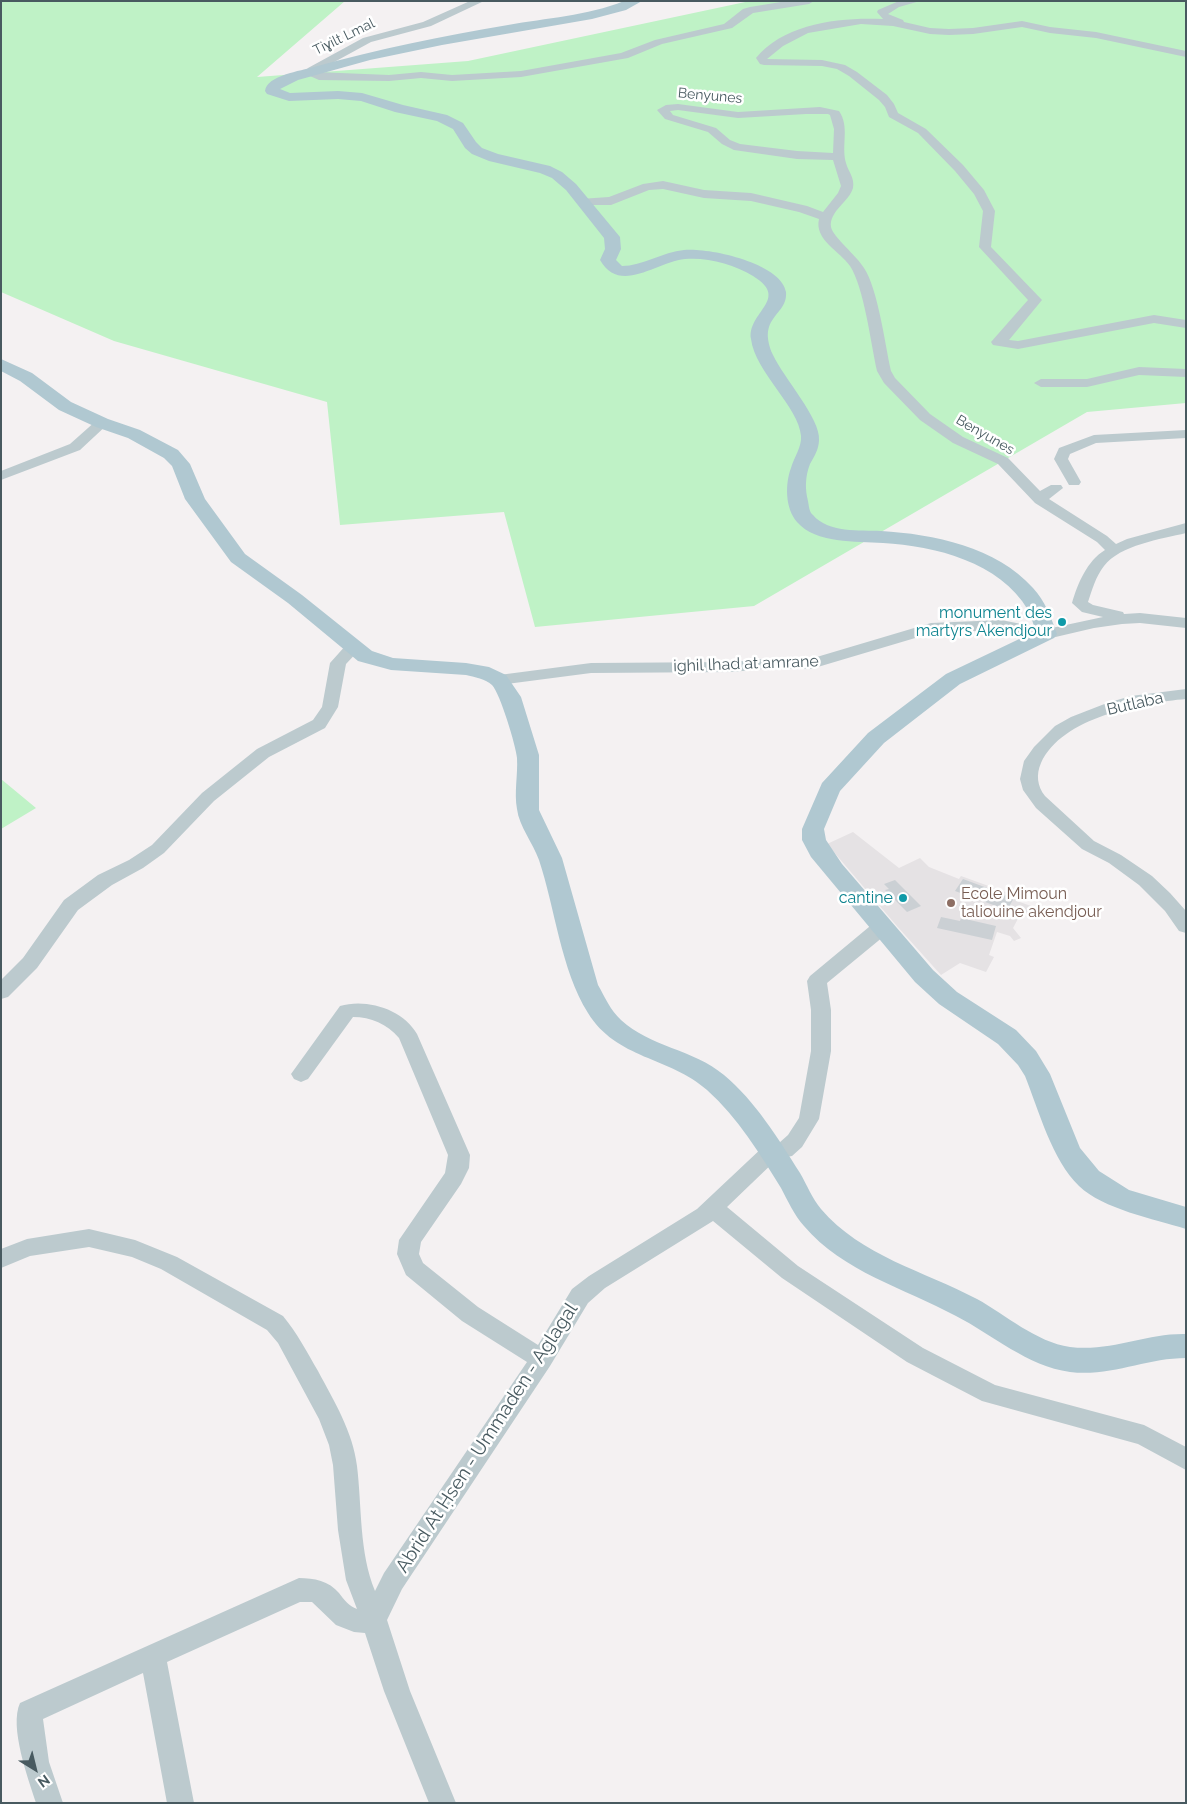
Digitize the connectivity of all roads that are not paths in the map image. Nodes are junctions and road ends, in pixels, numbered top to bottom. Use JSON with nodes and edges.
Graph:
{"nodes":[{"id":1,"x":479,"y":1,"type":"edge"},
{"id":2,"x":636,"y":1,"type":"edge"},
{"id":3,"x":810,"y":1,"type":"edge"},
{"id":4,"x":909,"y":2,"type":"edge"},
{"id":5,"x":902,"y":26,"type":"junction"},
{"id":6,"x":1186,"y":54,"type":"edge"},
{"id":7,"x":309,"y":73,"type":"junction"},
{"id":8,"x":839,"y":158,"type":"junction"},
{"id":9,"x":584,"y":202,"type":"junction"},
{"id":10,"x":825,"y":217,"type":"junction"},
{"id":11,"x":1186,"y":324,"type":"edge"},
{"id":12,"x":1,"y":364,"type":"edge"},
{"id":13,"x":1186,"y":373,"type":"edge"},
{"id":14,"x":1041,"y":383,"type":"dead end"},
{"id":15,"x":102,"y":423,"type":"junction"},
{"id":16,"x":1186,"y":434,"type":"edge"},
{"id":17,"x":1,"y":476,"type":"edge"},
{"id":18,"x":1074,"y":482,"type":"dead end"},
{"id":19,"x":1056,"y":488,"type":"dead end"},
{"id":20,"x":1040,"y":500,"type":"junction"},
{"id":21,"x":1186,"y":528,"type":"edge"},
{"id":22,"x":1114,"y":550,"type":"junction"},
{"id":23,"x":1122,"y":619,"type":"junction"},
{"id":24,"x":1186,"y":623,"type":"edge"},
{"id":25,"x":1047,"y":634,"type":"junction"},
{"id":26,"x":352,"y":648,"type":"junction"},
{"id":27,"x":500,"y":680,"type":"junction"},
{"id":28,"x":1186,"y":694,"type":"edge"},
{"id":29,"x":882,"y":926,"type":"junction"},
{"id":30,"x":1186,"y":926,"type":"edge"},
{"id":31,"x":1,"y":992,"type":"edge"},
{"id":32,"x":301,"y":1074,"type":"dead end"},
{"id":33,"x":771,"y":1152,"type":"junction"},
{"id":34,"x":713,"y":1208,"type":"junction"},
{"id":35,"x":1186,"y":1218,"type":"edge"},
{"id":36,"x":1,"y":1259,"type":"edge"},
{"id":37,"x":1186,"y":1346,"type":"edge"},
{"id":38,"x":542,"y":1359,"type":"junction"},
{"id":39,"x":1186,"y":1460,"type":"edge"},
{"id":40,"x":374,"y":1620,"type":"junction"},
{"id":41,"x":153,"y":1655,"type":"junction"},
{"id":42,"x":50,"y":1803,"type":"edge"},
{"id":43,"x":181,"y":1803,"type":"edge"},
{"id":44,"x":443,"y":1803,"type":"edge"}],
"edges":[{"from":1,"to":7,"type":"street","name":"Tiɣilt Lmal"},
{"from":2,"to":7,"type":"main road"},
{"from":3,"to":7,"type":"street"},
{"from":4,"to":5,"type":"street"},
{"from":5,"to":6,"type":"street"},
{"from":5,"to":11,"type":"street"},
{"from":7,"to":9,"type":"main road"},
{"from":8,"to":8,"type":"street","name":"Benyunes"},
{"from":8,"to":10,"type":"street","name":"Benyunes"},
{"from":9,"to":10,"type":"street"},
{"from":9,"to":25,"type":"main road"},
{"from":10,"to":20,"type":"street","name":"Benyunes"},
{"from":12,"to":15,"type":"main road"},
{"from":13,"to":14,"type":"street"},
{"from":15,"to":17,"type":"street"},
{"from":15,"to":26,"type":"main road"},
{"from":16,"to":18,"type":"street"},
{"from":19,"to":20,"type":"street"},
{"from":20,"to":22,"type":"street","name":"Benyunes"},
{"from":21,"to":22,"type":"street"},
{"from":22,"to":23,"type":"street"},
{"from":23,"to":24,"type":"street"},
{"from":23,"to":25,"type":"street"},
{"from":25,"to":27,"type":"street","name":"ighil lhad at amrane"},
{"from":25,"to":29,"type":"main road"},
{"from":26,"to":27,"type":"main road"},
{"from":26,"to":31,"type":"street"},
{"from":27,"to":33,"type":"main road"},
{"from":28,"to":30,"type":"street","name":"Butlaba"},
{"from":29,"to":33,"type":"street"},
{"from":29,"to":35,"type":"main road"},
{"from":32,"to":38,"type":"street"},
{"from":33,"to":34,"type":"street","name":"Abrid At Ḥsen - Ummaden - Aglagal"},
{"from":33,"to":37,"type":"main road"},
{"from":34,"to":38,"type":"street","name":"Abrid At Ḥsen - Ummaden - Aglagal"},
{"from":34,"to":39,"type":"street"},
{"from":36,"to":40,"type":"street"},
{"from":38,"to":40,"type":"street","name":"Abrid At Ḥsen - Ummaden - Aglagal"},
{"from":40,"to":41,"type":"street"},
{"from":40,"to":44,"type":"street"},
{"from":41,"to":42,"type":"street"},
{"from":41,"to":43,"type":"street"}]}
